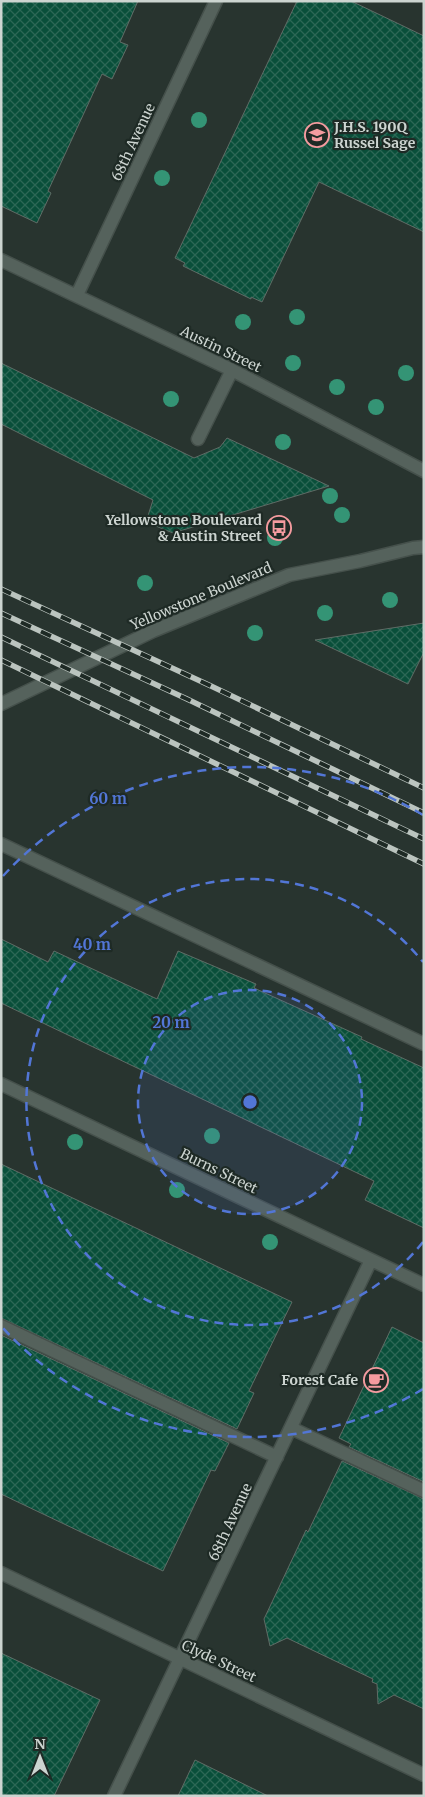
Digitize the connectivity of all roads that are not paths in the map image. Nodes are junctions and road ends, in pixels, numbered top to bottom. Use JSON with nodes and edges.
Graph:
{"nodes":[{"id":1,"x":216,"y":1,"type":"edge"},
{"id":2,"x":1,"y":260,"type":"edge"},
{"id":3,"x":77,"y":296,"type":"junction"},
{"id":4,"x":232,"y":370,"type":"junction"},
{"id":5,"x":198,"y":438,"type":"dead end"},
{"id":6,"x":424,"y":471,"type":"edge"},
{"id":7,"x":424,"y":547,"type":"edge"},
{"id":8,"x":1,"y":704,"type":"edge"},
{"id":9,"x":1,"y":844,"type":"edge"},
{"id":10,"x":424,"y":1044,"type":"edge"},
{"id":11,"x":1,"y":1084,"type":"edge"},
{"id":12,"x":371,"y":1260,"type":"junction"},
{"id":13,"x":424,"y":1285,"type":"edge"},
{"id":14,"x":1,"y":1326,"type":"edge"},
{"id":15,"x":291,"y":1428,"type":"junction"},
{"id":16,"x":277,"y":1457,"type":"junction"},
{"id":17,"x":424,"y":1491,"type":"edge"},
{"id":18,"x":1,"y":1573,"type":"edge"},
{"id":19,"x":181,"y":1659,"type":"junction"},
{"id":20,"x":424,"y":1776,"type":"edge"},
{"id":21,"x":114,"y":1796,"type":"edge"}],
"edges":[{"from":1,"to":3,"type":"street","name":"68th Avenue"},
{"from":2,"to":3,"type":"street","name":"Austin Street"},
{"from":3,"to":4,"type":"street","name":"Austin Street"},
{"from":4,"to":5,"type":"street"},
{"from":4,"to":6,"type":"street","name":"Austin Street"},
{"from":7,"to":8,"type":"street","name":"Yellowstone Boulevard"},
{"from":9,"to":10,"type":"street"},
{"from":11,"to":12,"type":"street","name":"Burns Street"},
{"from":12,"to":13,"type":"street","name":"Burns Street"},
{"from":12,"to":15,"type":"street","name":"68th Avenue"},
{"from":14,"to":16,"type":"street"},
{"from":15,"to":16,"type":"street","name":"68th Avenue"},
{"from":15,"to":17,"type":"street"},
{"from":16,"to":19,"type":"street","name":"68th Avenue"},
{"from":18,"to":19,"type":"street","name":"Clyde Street"},
{"from":19,"to":20,"type":"street","name":"Clyde Street"},
{"from":19,"to":21,"type":"street","name":"68th Avenue"}]}
